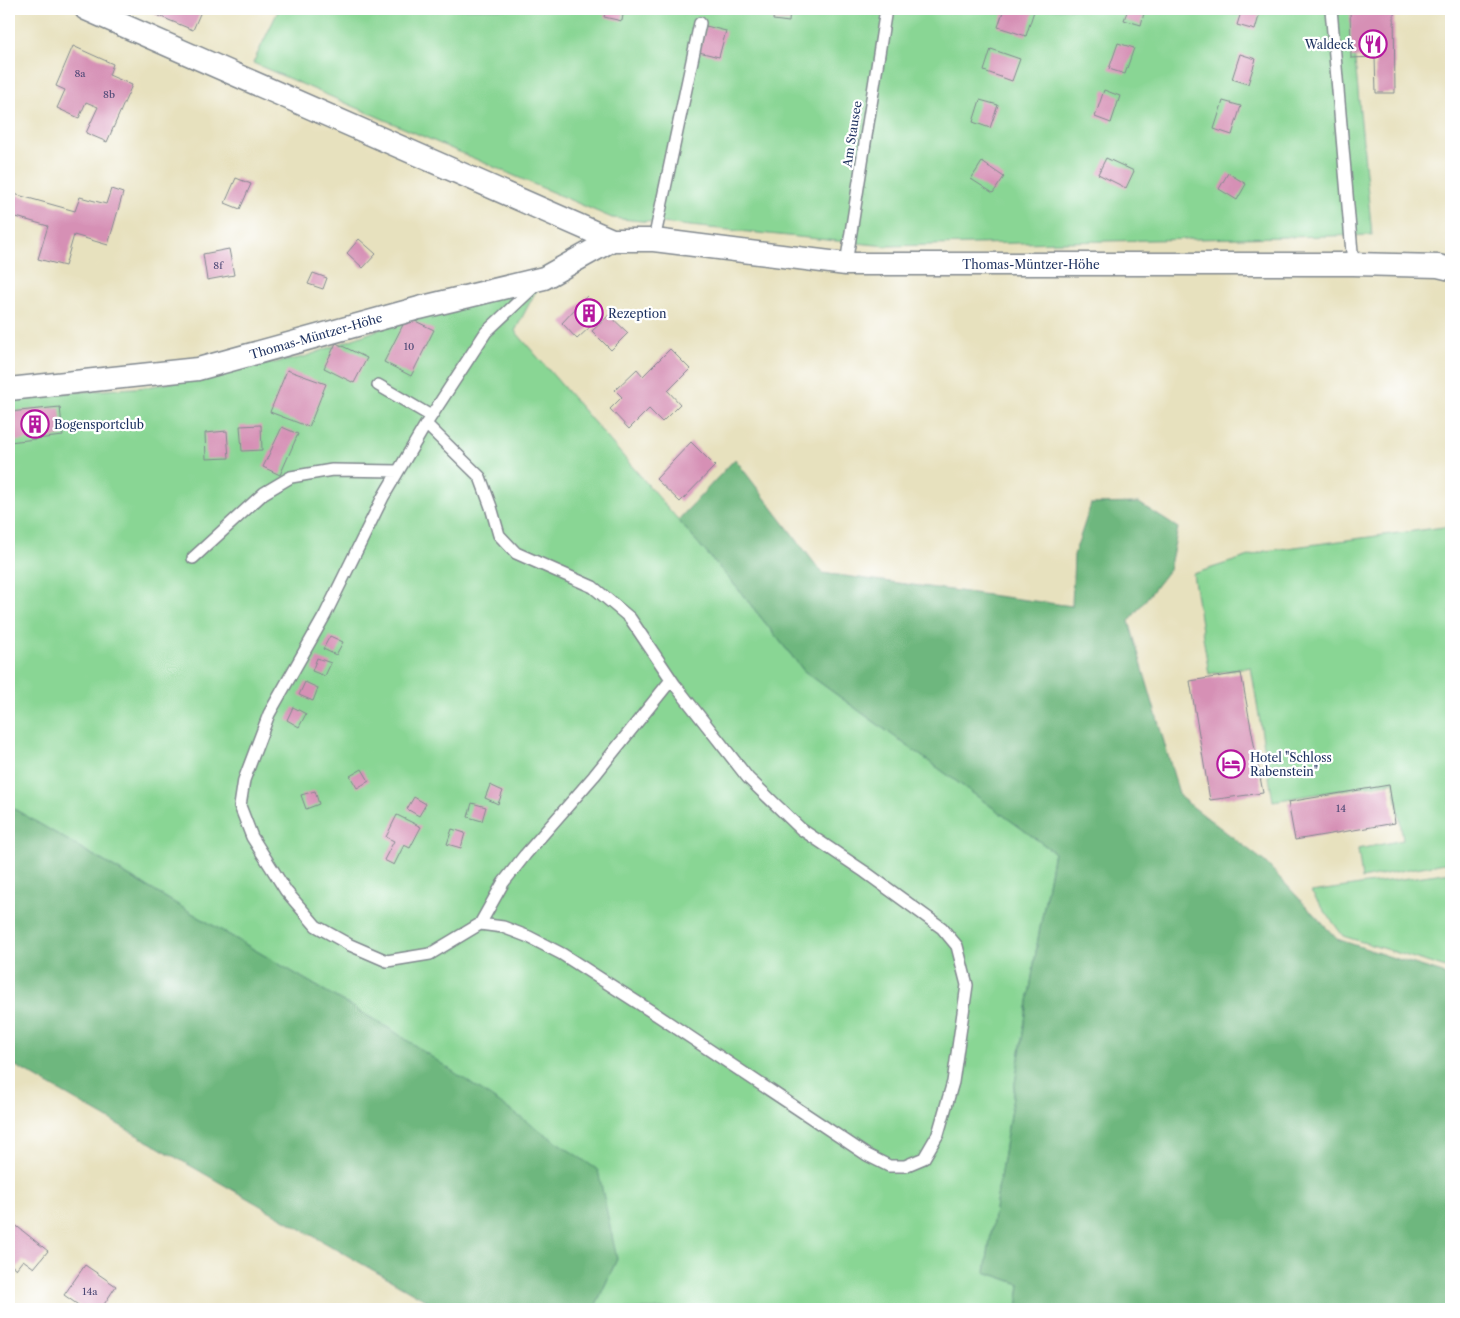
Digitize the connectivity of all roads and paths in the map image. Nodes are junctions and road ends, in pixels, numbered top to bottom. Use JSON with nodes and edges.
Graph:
{"nodes":[{"id":1,"x":86,"y":9,"type":"edge"},
{"id":2,"x":886,"y":9,"type":"edge"},
{"id":3,"x":1330,"y":9,"type":"edge"},
{"id":4,"x":700,"y":24,"type":"dead end"},
{"id":5,"x":612,"y":240,"type":"junction"},
{"id":6,"x":654,"y":240,"type":"junction"},
{"id":7,"x":846,"y":264,"type":"junction"},
{"id":8,"x":1353,"y":264,"type":"junction"},
{"id":9,"x":1451,"y":269,"type":"edge"},
{"id":10,"x":544,"y":278,"type":"junction"},
{"id":11,"x":378,"y":385,"type":"dead end"},
{"id":12,"x":9,"y":389,"type":"edge"},
{"id":13,"x":428,"y":420,"type":"junction"},
{"id":14,"x":398,"y":471,"type":"junction"},
{"id":15,"x":193,"y":558,"type":"dead end"},
{"id":16,"x":672,"y":680,"type":"junction"},
{"id":17,"x":480,"y":924,"type":"junction"}],
"edges":[{"from":1,"to":5,"type":"street","name":"Thomas-Müntzer-Höhe"},
{"from":2,"to":7,"type":"lane","name":"Am Stausee"},
{"from":3,"to":8,"type":"lane"},
{"from":4,"to":6,"type":"lane"},
{"from":5,"to":6,"type":"street","name":"Thomas-Müntzer-Höhe"},
{"from":5,"to":10,"type":"street","name":"Thomas-Müntzer-Höhe"},
{"from":6,"to":7,"type":"street","name":"Thomas-Müntzer-Höhe"},
{"from":7,"to":8,"type":"street","name":"Thomas-Müntzer-Höhe"},
{"from":8,"to":9,"type":"street","name":"Thomas-Müntzer-Höhe"},
{"from":10,"to":12,"type":"street","name":"Thomas-Müntzer-Höhe"},
{"from":10,"to":13,"type":"lane"},
{"from":11,"to":13,"type":"lane"},
{"from":13,"to":14,"type":"lane"},
{"from":13,"to":16,"type":"lane"},
{"from":14,"to":15,"type":"lane"},
{"from":14,"to":17,"type":"lane"},
{"from":16,"to":17,"type":"lane"},
{"from":16,"to":17,"type":"lane"}]}
